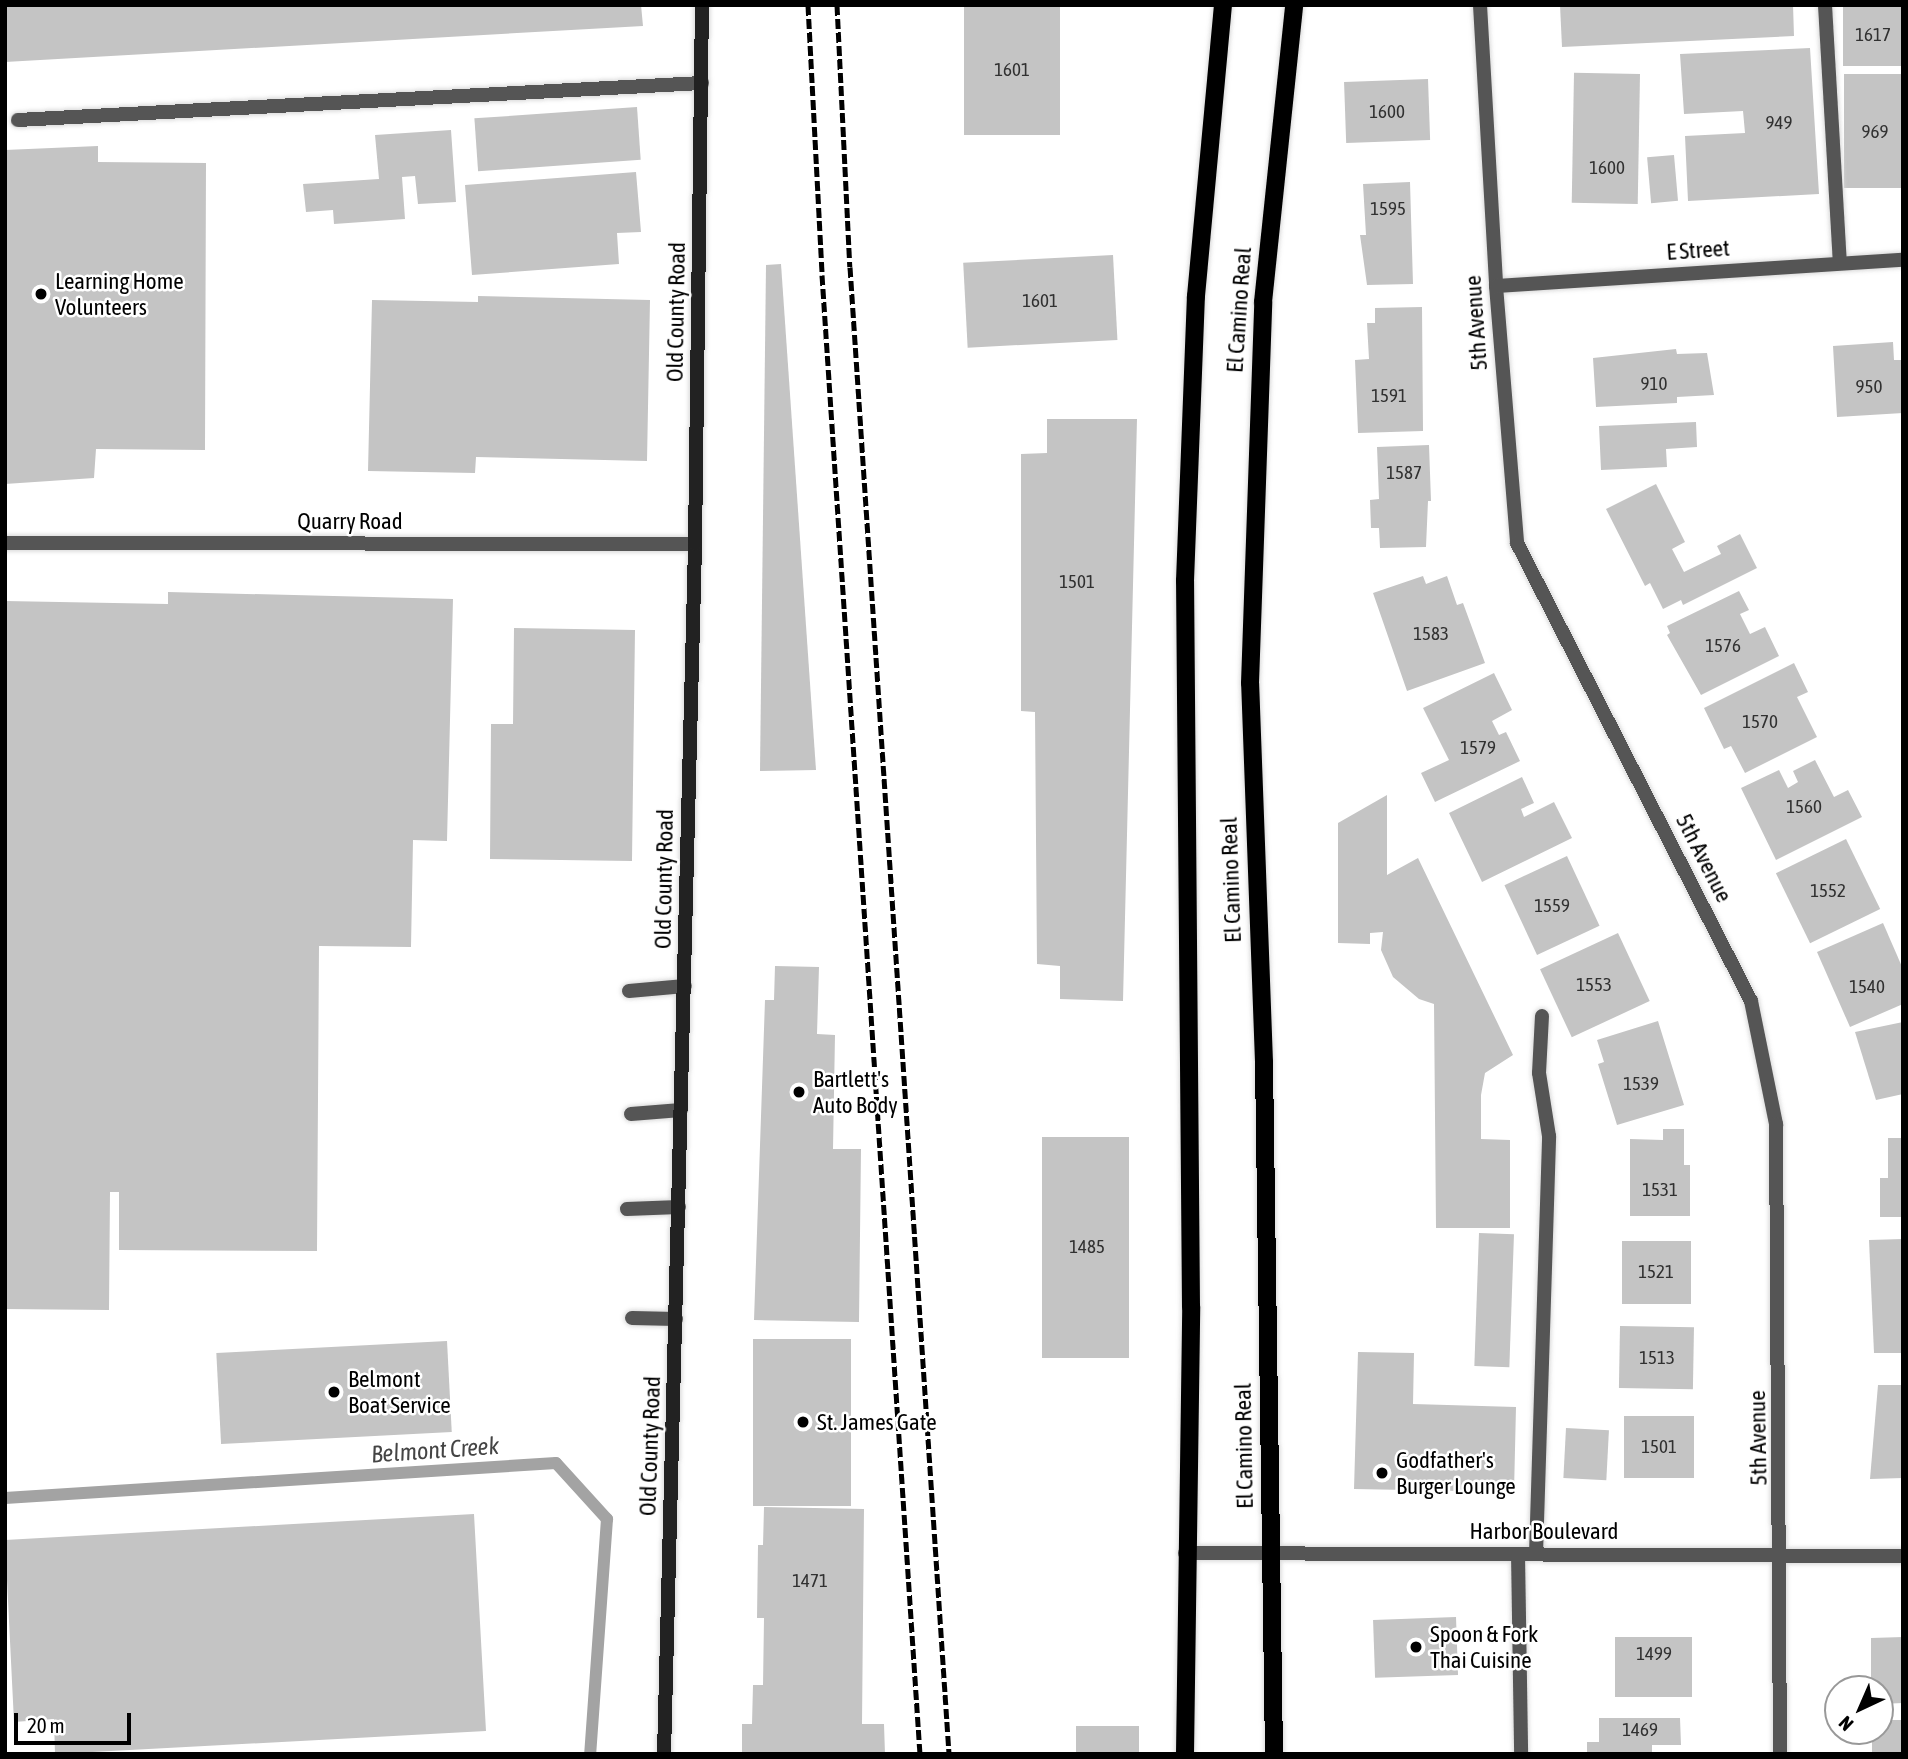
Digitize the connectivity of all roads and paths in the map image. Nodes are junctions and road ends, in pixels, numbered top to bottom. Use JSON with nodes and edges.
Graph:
{"nodes":[{"id":1,"x":702,"y":5,"type":"edge"},
{"id":2,"x":1223,"y":5,"type":"edge"},
{"id":3,"x":1294,"y":5,"type":"edge"},
{"id":4,"x":1480,"y":5,"type":"edge"},
{"id":5,"x":1825,"y":5,"type":"edge"},
{"id":6,"x":702,"y":83,"type":"junction"},
{"id":7,"x":18,"y":120,"type":"dead end"},
{"id":8,"x":1903,"y":260,"type":"edge"},
{"id":9,"x":1840,"y":263,"type":"junction"},
{"id":10,"x":1496,"y":286,"type":"junction"},
{"id":11,"x":5,"y":543,"type":"edge"},
{"id":12,"x":695,"y":544,"type":"junction"},
{"id":13,"x":685,"y":986,"type":"junction"},
{"id":14,"x":629,"y":991,"type":"dead end"},
{"id":15,"x":1542,"y":1016,"type":"dead end"},
{"id":16,"x":681,"y":1110,"type":"junction"},
{"id":17,"x":631,"y":1114,"type":"dead end"},
{"id":18,"x":679,"y":1207,"type":"junction"},
{"id":19,"x":627,"y":1209,"type":"dead end"},
{"id":20,"x":632,"y":1318,"type":"dead end"},
{"id":21,"x":676,"y":1319,"type":"junction"},
{"id":22,"x":1270,"y":1552,"type":"junction"},
{"id":23,"x":1782,"y":1552,"type":"junction"},
{"id":24,"x":1185,"y":1553,"type":"junction"},
{"id":25,"x":1536,"y":1554,"type":"junction"},
{"id":26,"x":1518,"y":1555,"type":"junction"},
{"id":27,"x":1903,"y":1556,"type":"edge"},
{"id":28,"x":664,"y":1754,"type":"edge"},
{"id":29,"x":1185,"y":1754,"type":"edge"},
{"id":30,"x":1274,"y":1754,"type":"edge"},
{"id":31,"x":1521,"y":1754,"type":"edge"},
{"id":32,"x":1780,"y":1754,"type":"edge"}],
"edges":[{"from":1,"to":6,"type":"main road","name":"Old County Road"},
{"from":2,"to":24,"type":"main road","name":"El Camino Real"},
{"from":3,"to":22,"type":"main road","name":"El Camino Real"},
{"from":4,"to":10,"type":"street","name":"5th Avenue"},
{"from":5,"to":9,"type":"street"},
{"from":6,"to":7,"type":"street"},
{"from":6,"to":12,"type":"main road","name":"Old County Road"},
{"from":8,"to":9,"type":"street","name":"E Street"},
{"from":9,"to":10,"type":"street","name":"E Street"},
{"from":10,"to":23,"type":"street","name":"5th Avenue"},
{"from":11,"to":12,"type":"street","name":"Quarry Road"},
{"from":12,"to":13,"type":"main road","name":"Old County Road"},
{"from":13,"to":14,"type":"street"},
{"from":13,"to":16,"type":"main road","name":"Old County Road"},
{"from":15,"to":25,"type":"street"},
{"from":16,"to":17,"type":"street"},
{"from":16,"to":18,"type":"main road","name":"Old County Road"},
{"from":18,"to":19,"type":"street"},
{"from":18,"to":21,"type":"main road","name":"Old County Road"},
{"from":20,"to":21,"type":"street"},
{"from":21,"to":28,"type":"main road","name":"Old County Road"},
{"from":22,"to":24,"type":"street","name":"Harbor Boulevard"},
{"from":22,"to":26,"type":"street","name":"Harbor Boulevard"},
{"from":22,"to":30,"type":"main road","name":"El Camino Real"},
{"from":23,"to":25,"type":"street","name":"Harbor Boulevard"},
{"from":23,"to":27,"type":"street","name":"Harbor Boulevard"},
{"from":23,"to":32,"type":"street","name":"5th Avenue"},
{"from":24,"to":29,"type":"main road","name":"El Camino Real"},
{"from":25,"to":26,"type":"street","name":"Harbor Boulevard"},
{"from":26,"to":31,"type":"street"}]}
